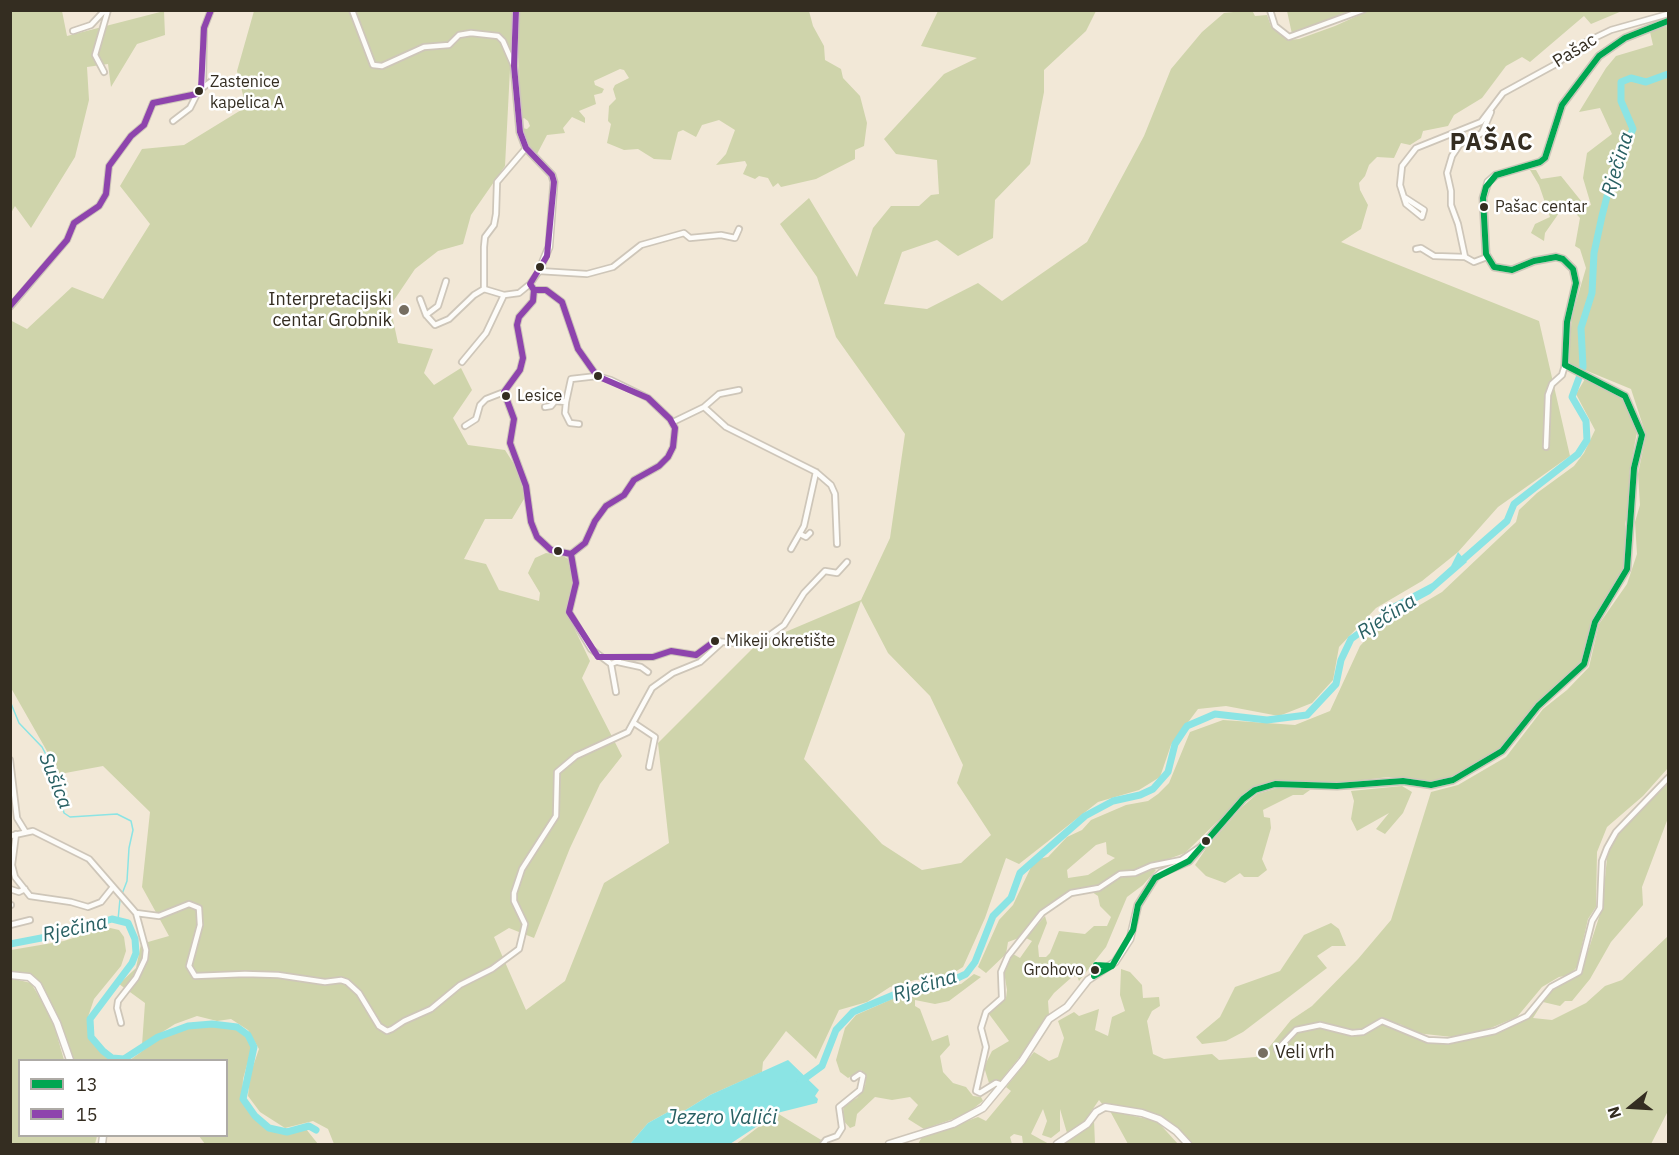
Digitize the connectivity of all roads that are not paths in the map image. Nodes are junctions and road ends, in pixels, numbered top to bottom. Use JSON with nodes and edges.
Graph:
{"nodes":[{"id":1,"x":107,"y":10,"type":"edge"},
{"id":2,"x":352,"y":10,"type":"edge"},
{"id":3,"x":516,"y":10,"type":"edge"},
{"id":4,"x":1270,"y":10,"type":"edge"},
{"id":5,"x":1363,"y":10,"type":"edge"},
{"id":6,"x":211,"y":11,"type":"edge"},
{"id":7,"x":1668,"y":14,"type":"edge"},
{"id":8,"x":1668,"y":21,"type":"edge"},
{"id":9,"x":73,"y":31,"type":"dead end"},
{"id":10,"x":514,"y":66,"type":"junction"},
{"id":11,"x":104,"y":72,"type":"dead end"},
{"id":12,"x":217,"y":77,"type":"dead end"},
{"id":13,"x":201,"y":89,"type":"junction"},
{"id":14,"x":197,"y":94,"type":"junction"},
{"id":15,"x":1493,"y":107,"type":"junction"},
{"id":16,"x":173,"y":121,"type":"dead end"},
{"id":17,"x":526,"y":147,"type":"junction"},
{"id":18,"x":1404,"y":197,"type":"junction"},
{"id":19,"x":739,"y":229,"type":"dead end"},
{"id":20,"x":1416,"y":249,"type":"dead end"},
{"id":21,"x":1465,"y":257,"type":"junction"},
{"id":22,"x":1487,"y":257,"type":"junction"},
{"id":23,"x":539,"y":272,"type":"junction"},
{"id":24,"x":446,"y":282,"type":"dead end"},
{"id":25,"x":530,"y":284,"type":"junction"},
{"id":26,"x":484,"y":289,"type":"junction"},
{"id":27,"x":534,"y":290,"type":"junction"},
{"id":28,"x":504,"y":295,"type":"junction"},
{"id":29,"x":420,"y":299,"type":"dead end"},
{"id":30,"x":12,"y":304,"type":"edge"},
{"id":31,"x":426,"y":315,"type":"junction"},
{"id":32,"x":462,"y":362,"type":"dead end"},
{"id":33,"x":1567,"y":367,"type":"junction"},
{"id":34,"x":597,"y":376,"type":"junction"},
{"id":35,"x":739,"y":390,"type":"dead end"},
{"id":36,"x":504,"y":392,"type":"junction"},
{"id":37,"x":566,"y":402,"type":"junction"},
{"id":38,"x":545,"y":407,"type":"dead end"},
{"id":39,"x":704,"y":407,"type":"junction"},
{"id":40,"x":673,"y":422,"type":"junction"},
{"id":41,"x":579,"y":424,"type":"dead end"},
{"id":42,"x":465,"y":426,"type":"dead end"},
{"id":43,"x":1546,"y":447,"type":"dead end"},
{"id":44,"x":816,"y":472,"type":"junction"},
{"id":45,"x":810,"y":533,"type":"dead end"},
{"id":46,"x":800,"y":534,"type":"junction"},
{"id":47,"x":837,"y":544,"type":"dead end"},
{"id":48,"x":791,"y":549,"type":"dead end"},
{"id":49,"x":571,"y":554,"type":"junction"},
{"id":50,"x":847,"y":562,"type":"dead end"},
{"id":51,"x":721,"y":643,"type":"junction"},
{"id":52,"x":632,"y":657,"type":"junction"},
{"id":53,"x":603,"y":658,"type":"junction"},
{"id":54,"x":618,"y":662,"type":"junction"},
{"id":55,"x":611,"y":664,"type":"junction"},
{"id":56,"x":648,"y":672,"type":"dead end"},
{"id":57,"x":616,"y":692,"type":"dead end"},
{"id":58,"x":634,"y":723,"type":"junction"},
{"id":59,"x":10,"y":760,"type":"edge"},
{"id":60,"x":649,"y":767,"type":"dead end"},
{"id":61,"x":1668,"y":778,"type":"edge"},
{"id":62,"x":25,"y":831,"type":"junction"},
{"id":63,"x":13,"y":835,"type":"edge"},
{"id":64,"x":1203,"y":845,"type":"junction"},
{"id":65,"x":113,"y":887,"type":"junction"},
{"id":66,"x":10,"y":889,"type":"edge"},
{"id":67,"x":25,"y":889,"type":"junction"},
{"id":68,"x":136,"y":913,"type":"junction"},
{"id":69,"x":30,"y":920,"type":"dead end"},
{"id":70,"x":10,"y":925,"type":"edge"},
{"id":71,"x":10,"y":975,"type":"edge"},
{"id":72,"x":121,"y":1023,"type":"dead end"},
{"id":73,"x":1277,"y":1050,"type":"dead end"},
{"id":74,"x":70,"y":1059,"type":"edge"},
{"id":75,"x":854,"y":1078,"type":"dead end"},
{"id":76,"x":1002,"y":1085,"type":"junction"},
{"id":77,"x":823,"y":1144,"type":"edge"},
{"id":78,"x":890,"y":1144,"type":"edge"},
{"id":79,"x":1057,"y":1144,"type":"edge"},
{"id":80,"x":1188,"y":1144,"type":"edge"}],
"edges":[{"from":1,"to":9,"type":"street"},
{"from":1,"to":11,"type":"street"},
{"from":2,"to":10,"type":"street"},
{"from":3,"to":10,"type":"main road"},
{"from":4,"to":5,"type":"street"},
{"from":6,"to":13,"type":"street"},
{"from":7,"to":15,"type":"street","name":"Pašac"},
{"from":8,"to":22,"type":"main road"},
{"from":10,"to":17,"type":"main road"},
{"from":12,"to":13,"type":"street"},
{"from":13,"to":14,"type":"street"},
{"from":14,"to":16,"type":"street"},
{"from":14,"to":30,"type":"street"},
{"from":15,"to":18,"type":"street","name":"Pašac"},
{"from":15,"to":21,"type":"street","name":"Pašac"},
{"from":17,"to":23,"type":"main road"},
{"from":17,"to":26,"type":"street"},
{"from":18,"to":18,"type":"street"},
{"from":19,"to":23,"type":"street"},
{"from":20,"to":21,"type":"street"},
{"from":21,"to":22,"type":"street"},
{"from":22,"to":33,"type":"main road"},
{"from":23,"to":25,"type":"street"},
{"from":24,"to":31,"type":"street"},
{"from":25,"to":27,"type":"street"},
{"from":25,"to":28,"type":"street"},
{"from":26,"to":28,"type":"street"},
{"from":26,"to":31,"type":"street"},
{"from":27,"to":34,"type":"street"},
{"from":27,"to":36,"type":"street"},
{"from":28,"to":32,"type":"street"},
{"from":29,"to":31,"type":"street"},
{"from":33,"to":43,"type":"street"},
{"from":33,"to":64,"type":"main road"},
{"from":34,"to":37,"type":"street"},
{"from":34,"to":40,"type":"street"},
{"from":35,"to":39,"type":"street"},
{"from":36,"to":42,"type":"street"},
{"from":36,"to":49,"type":"street"},
{"from":37,"to":38,"type":"street"},
{"from":37,"to":41,"type":"street"},
{"from":39,"to":40,"type":"street"},
{"from":39,"to":44,"type":"street"},
{"from":40,"to":49,"type":"street"},
{"from":44,"to":46,"type":"street"},
{"from":44,"to":47,"type":"street"},
{"from":45,"to":46,"type":"street"},
{"from":46,"to":48,"type":"street"},
{"from":49,"to":53,"type":"street"},
{"from":50,"to":51,"type":"street"},
{"from":51,"to":52,"type":"street"},
{"from":51,"to":58,"type":"street"},
{"from":52,"to":53,"type":"street"},
{"from":52,"to":54,"type":"street"},
{"from":53,"to":55,"type":"street"},
{"from":54,"to":55,"type":"street"},
{"from":54,"to":56,"type":"street"},
{"from":55,"to":57,"type":"street"},
{"from":58,"to":60,"type":"street"},
{"from":58,"to":68,"type":"street"},
{"from":59,"to":62,"type":"street"},
{"from":61,"to":73,"type":"street"},
{"from":62,"to":63,"type":"street"},
{"from":62,"to":65,"type":"street"},
{"from":63,"to":67,"type":"street"},
{"from":64,"to":76,"type":"main road"},
{"from":64,"to":76,"type":"street"},
{"from":65,"to":67,"type":"street"},
{"from":65,"to":68,"type":"street"},
{"from":66,"to":67,"type":"street"},
{"from":68,"to":72,"type":"street"},
{"from":69,"to":70,"type":"street"},
{"from":71,"to":74,"type":"main road"},
{"from":75,"to":77,"type":"street"},
{"from":76,"to":78,"type":"main road"},
{"from":79,"to":80,"type":"main road"}]}
